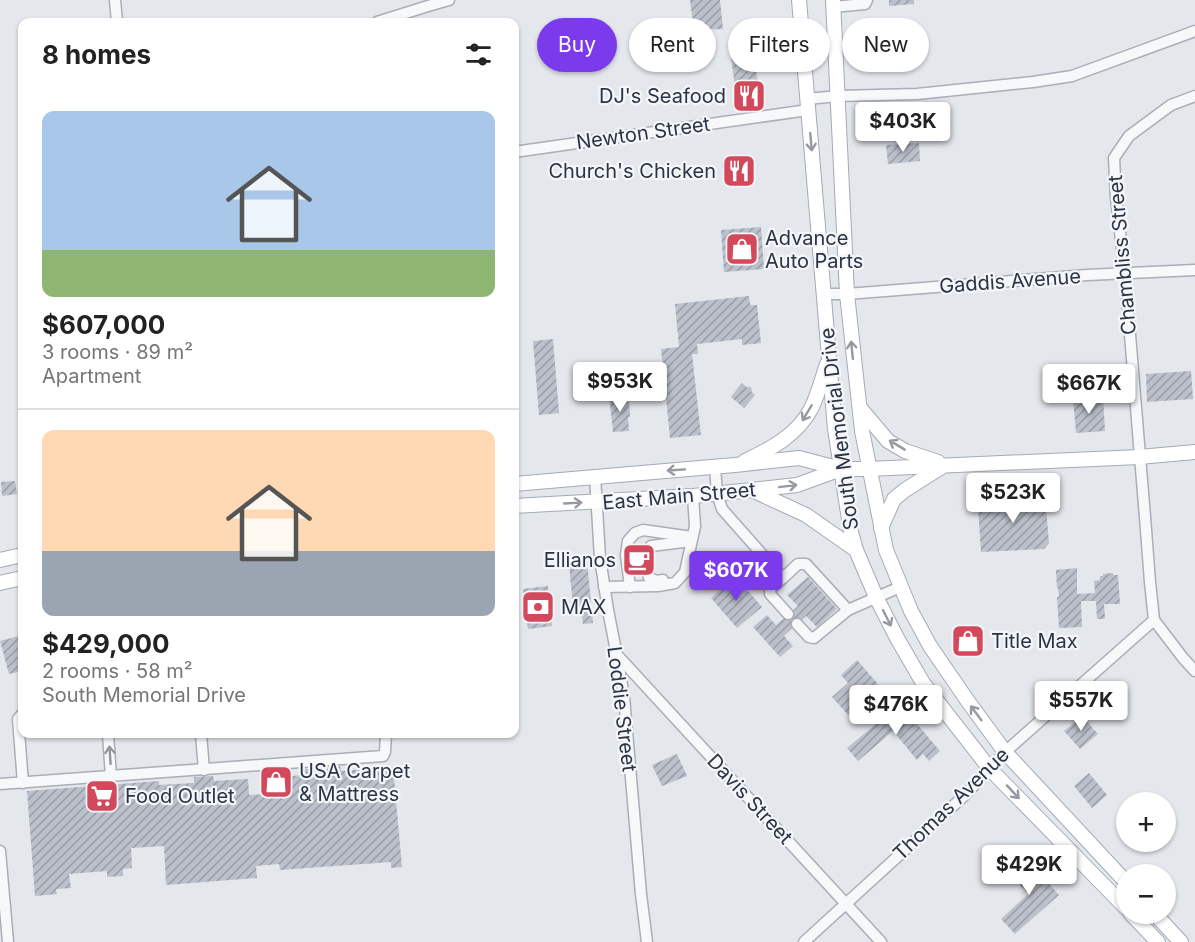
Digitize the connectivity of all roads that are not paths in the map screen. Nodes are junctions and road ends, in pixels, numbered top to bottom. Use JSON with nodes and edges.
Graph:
{"nodes":[{"id":1,"x":115,"y":0,"type":"edge"},
{"id":2,"x":449,"y":0,"type":"edge"},
{"id":3,"x":799,"y":0,"type":"edge"},
{"id":4,"x":867,"y":0,"type":"edge"},
{"id":5,"x":833,"y":3,"type":"edge"},
{"id":6,"x":117,"y":18,"type":"edge"},
{"id":7,"x":390,"y":18,"type":"edge"},
{"id":8,"x":1195,"y":31,"type":"edge"},
{"id":9,"x":838,"y":96,"type":"junction"},
{"id":10,"x":1195,"y":96,"type":"edge"},
{"id":11,"x":807,"y":104,"type":"junction"},
{"id":12,"x":519,"y":151,"type":"edge"},
{"id":13,"x":1195,"y":270,"type":"edge"},
{"id":14,"x":1125,"y":274,"type":"junction"},
{"id":15,"x":824,"y":294,"type":"junction"},
{"id":16,"x":846,"y":294,"type":"junction"},
{"id":17,"x":828,"y":359,"type":"junction"},
{"id":18,"x":860,"y":408,"type":"junction"},
{"id":19,"x":1195,"y":452,"type":"edge"},
{"id":20,"x":1139,"y":457,"type":"junction"},
{"id":21,"x":735,"y":465,"type":"junction"},
{"id":22,"x":946,"y":465,"type":"junction"},
{"id":23,"x":715,"y":467,"type":"junction"},
{"id":24,"x":841,"y":469,"type":"junction"},
{"id":25,"x":868,"y":469,"type":"junction"},
{"id":26,"x":595,"y":476,"type":"junction"},
{"id":27,"x":519,"y":484,"type":"edge"},
{"id":28,"x":752,"y":490,"type":"junction"},
{"id":29,"x":717,"y":494,"type":"junction"},
{"id":30,"x":693,"y":496,"type":"junction"},
{"id":31,"x":597,"y":502,"type":"junction"},
{"id":32,"x":519,"y":506,"type":"edge"},
{"id":33,"x":881,"y":528,"type":"junction"},
{"id":34,"x":692,"y":539,"type":"junction"},
{"id":35,"x":856,"y":550,"type":"junction"},
{"id":36,"x":18,"y":556,"type":"edge"},
{"id":37,"x":0,"y":560,"type":"edge"},
{"id":38,"x":688,"y":560,"type":"junction"},
{"id":39,"x":783,"y":578,"type":"junction"},
{"id":40,"x":18,"y":579,"type":"edge"},
{"id":41,"x":0,"y":583,"type":"edge"},
{"id":42,"x":604,"y":587,"type":"junction"},
{"id":43,"x":630,"y":587,"type":"junction"},
{"id":44,"x":900,"y":587,"type":"junction"},
{"id":45,"x":876,"y":597,"type":"junction"},
{"id":46,"x":848,"y":610,"type":"junction"},
{"id":47,"x":788,"y":614,"type":"dead end"},
{"id":48,"x":1154,"y":620,"type":"junction"},
{"id":49,"x":797,"y":624,"type":"dead end"},
{"id":50,"x":617,"y":656,"type":"junction"},
{"id":51,"x":1195,"y":671,"type":"edge"},
{"id":52,"x":19,"y":738,"type":"edge"},
{"id":53,"x":108,"y":738,"type":"edge"},
{"id":54,"x":201,"y":738,"type":"edge"},
{"id":55,"x":386,"y":738,"type":"edge"},
{"id":56,"x":1005,"y":752,"type":"junction"},
{"id":57,"x":990,"y":769,"type":"junction"},
{"id":58,"x":204,"y":770,"type":"junction"},
{"id":59,"x":111,"y":777,"type":"junction"},
{"id":60,"x":23,"y":783,"type":"junction"},
{"id":61,"x":0,"y":784,"type":"edge"},
{"id":62,"x":0,"y":851,"type":"edge"},
{"id":63,"x":1116,"y":871,"type":"edge"},
{"id":64,"x":1116,"y":898,"type":"edge"},
{"id":65,"x":846,"y":903,"type":"junction"},
{"id":66,"x":1141,"y":924,"type":"edge"},
{"id":67,"x":1164,"y":924,"type":"edge"},
{"id":68,"x":8,"y":942,"type":"edge"},
{"id":69,"x":647,"y":942,"type":"edge"},
{"id":70,"x":804,"y":942,"type":"edge"},
{"id":71,"x":881,"y":942,"type":"edge"},
{"id":72,"x":1158,"y":942,"type":"edge"},
{"id":73,"x":1181,"y":942,"type":"edge"}],
"edges":[{"from":1,"to":6,"type":"street"},
{"from":2,"to":7,"type":"street"},
{"from":3,"to":11,"type":"main road","name":"South Memorial Drive"},
{"from":4,"to":5,"type":"street"},
{"from":5,"to":9,"type":"main road","name":"South Memorial Drive"},
{"from":8,"to":9,"type":"street","name":"Newton Street"},
{"from":9,"to":11,"type":"street","name":"Newton Street"},
{"from":9,"to":16,"type":"main road","name":"South Memorial Drive"},
{"from":10,"to":14,"type":"street","name":"Chambliss Street"},
{"from":11,"to":12,"type":"street","name":"Newton Street"},
{"from":11,"to":15,"type":"main road","name":"South Memorial Drive","one_way":true},
{"from":13,"to":14,"type":"street","name":"Gaddis Avenue"},
{"from":14,"to":16,"type":"street","name":"Gaddis Avenue"},
{"from":14,"to":20,"type":"street","name":"Chambliss Street"},
{"from":15,"to":16,"type":"street","name":"Gaddis Avenue"},
{"from":15,"to":17,"type":"main road","name":"South Memorial Drive"},
{"from":18,"to":16,"type":"main road","name":"South Memorial Drive","one_way":true},
{"from":17,"to":21,"type":"main road","one_way":true},
{"from":17,"to":24,"type":"main road","name":"South Memorial Drive"},
{"from":22,"to":18,"type":"main road","one_way":true},
{"from":18,"to":25,"type":"main road","name":"South Memorial Drive"},
{"from":19,"to":20,"type":"main road","name":"East Main Street"},
{"from":20,"to":22,"type":"main road","name":"East Main Street"},
{"from":20,"to":48,"type":"street","name":"Chambliss Street"},
{"from":21,"to":23,"type":"main road","name":"East Main Street"},
{"from":21,"to":24,"type":"main road","name":"East Main Street"},
{"from":22,"to":25,"type":"main road","name":"East Main Street"},
{"from":22,"to":33,"type":"main road"},
{"from":23,"to":26,"type":"main road","name":"East Main Street","one_way":true},
{"from":23,"to":29,"type":"street"},
{"from":24,"to":25,"type":"main road","name":"East Main Street"},
{"from":28,"to":24,"type":"main road","name":"East Main Street","one_way":true},
{"from":24,"to":35,"type":"main road","name":"South Memorial Drive"},
{"from":25,"to":33,"type":"main road","name":"South Memorial Drive"},
{"from":26,"to":27,"type":"main road","name":"East Main Street"},
{"from":26,"to":31,"type":"street","name":"Loddie Street"},
{"from":28,"to":29,"type":"main road","name":"East Main Street"},
{"from":28,"to":35,"type":"main road"},
{"from":29,"to":30,"type":"main road","name":"East Main Street"},
{"from":29,"to":39,"type":"street"},
{"from":30,"to":31,"type":"main road","name":"East Main Street"},
{"from":30,"to":34,"type":"street"},
{"from":32,"to":31,"type":"main road","name":"East Main Street","one_way":true},
{"from":31,"to":42,"type":"street","name":"Loddie Street"},
{"from":33,"to":44,"type":"main road","name":"South Memorial Drive"},
{"from":34,"to":38,"type":"street"},
{"from":34,"to":38,"type":"street"},
{"from":34,"to":43,"type":"street"},
{"from":35,"to":45,"type":"main road","name":"South Memorial Drive"},
{"from":36,"to":37,"type":"main road"},
{"from":38,"to":43,"type":"street"},
{"from":39,"to":46,"type":"street"},
{"from":39,"to":47,"type":"street"},
{"from":40,"to":41,"type":"main road"},
{"from":42,"to":43,"type":"street"},
{"from":42,"to":50,"type":"street","name":"Loddie Street"},
{"from":44,"to":45,"type":"street"},
{"from":56,"to":44,"type":"main road","name":"South Memorial Drive","one_way":true},
{"from":45,"to":46,"type":"street"},
{"from":45,"to":57,"type":"main road","name":"South Memorial Drive","one_way":true},
{"from":46,"to":49,"type":"street"},
{"from":48,"to":51,"type":"street"},
{"from":48,"to":56,"type":"street","name":"Thomas Avenue"},
{"from":50,"to":65,"type":"street","name":"Davis Street"},
{"from":50,"to":69,"type":"street","name":"Loddie Street"},
{"from":52,"to":60,"type":"street"},
{"from":59,"to":53,"type":"street","one_way":true},
{"from":54,"to":58,"type":"street"},
{"from":55,"to":58,"type":"street"},
{"from":56,"to":57,"type":"street","name":"Thomas Avenue"},
{"from":56,"to":63,"type":"main road","name":"South Memorial Drive"},
{"from":57,"to":64,"type":"main road","name":"South Memorial Drive","one_way":true},
{"from":57,"to":65,"type":"street","name":"Thomas Avenue"},
{"from":58,"to":59,"type":"street"},
{"from":59,"to":60,"type":"street"},
{"from":60,"to":61,"type":"street"},
{"from":62,"to":68,"type":"street"},
{"from":65,"to":70,"type":"street","name":"Thomas Avenue"},
{"from":65,"to":71,"type":"street","name":"Davis Street"},
{"from":66,"to":72,"type":"main road"},
{"from":67,"to":73,"type":"main road"}]}
